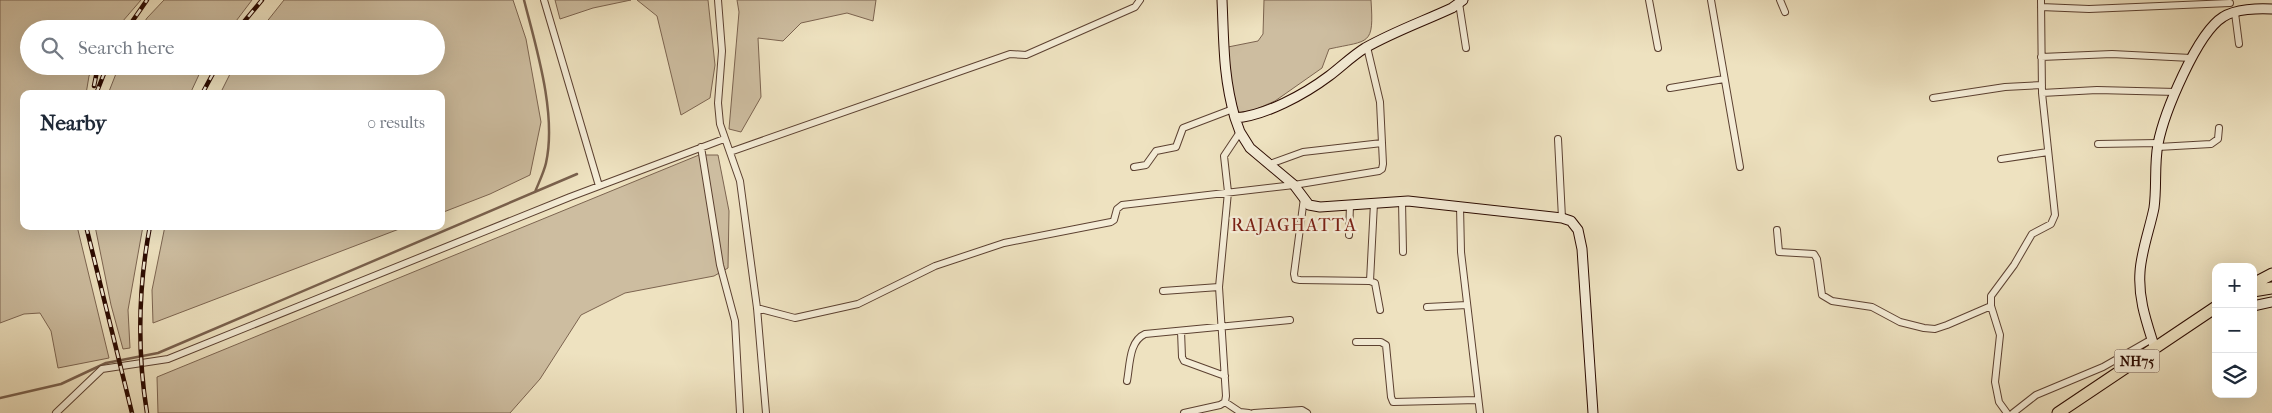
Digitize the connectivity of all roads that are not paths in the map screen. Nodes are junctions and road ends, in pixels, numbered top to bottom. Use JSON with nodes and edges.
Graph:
{"nodes":[{"id":1,"x":544,"y":0,"type":"edge"},
{"id":2,"x":718,"y":0,"type":"edge"},
{"id":3,"x":1140,"y":0,"type":"edge"},
{"id":4,"x":1222,"y":0,"type":"edge"},
{"id":5,"x":1649,"y":0,"type":"edge"},
{"id":6,"x":1711,"y":0,"type":"edge"},
{"id":7,"x":1780,"y":0,"type":"edge"},
{"id":8,"x":1461,"y":1,"type":"edge"},
{"id":9,"x":2230,"y":2,"type":"edge"},
{"id":10,"x":2144,"y":3,"type":"edge"},
{"id":11,"x":2041,"y":4,"type":"edge"},
{"id":12,"x":2267,"y":6,"type":"edge"},
{"id":13,"x":1785,"y":12,"type":"dead end"},
{"id":14,"x":2233,"y":13,"type":"junction"},
{"id":15,"x":2239,"y":44,"type":"dead end"},
{"id":16,"x":1367,"y":47,"type":"junction"},
{"id":17,"x":1466,"y":48,"type":"dead end"},
{"id":18,"x":1658,"y":48,"type":"dead end"},
{"id":19,"x":2042,"y":57,"type":"junction"},
{"id":20,"x":2191,"y":58,"type":"junction"},
{"id":21,"x":1724,"y":79,"type":"junction"},
{"id":22,"x":2042,"y":85,"type":"junction"},
{"id":23,"x":1670,"y":88,"type":"dead end"},
{"id":24,"x":2176,"y":92,"type":"junction"},
{"id":25,"x":2042,"y":93,"type":"junction"},
{"id":26,"x":1933,"y":98,"type":"dead end"},
{"id":27,"x":1234,"y":113,"type":"junction"},
{"id":28,"x":2219,"y":128,"type":"dead end"},
{"id":29,"x":1240,"y":132,"type":"junction"},
{"id":30,"x":724,"y":139,"type":"junction"},
{"id":31,"x":1558,"y":139,"type":"dead end"},
{"id":32,"x":1382,"y":143,"type":"junction"},
{"id":33,"x":2098,"y":144,"type":"dead end"},
{"id":34,"x":2158,"y":145,"type":"junction"},
{"id":35,"x":701,"y":148,"type":"junction"},
{"id":36,"x":730,"y":152,"type":"junction"},
{"id":37,"x":2048,"y":152,"type":"junction"},
{"id":38,"x":2001,"y":159,"type":"dead end"},
{"id":39,"x":1270,"y":164,"type":"junction"},
{"id":40,"x":1134,"y":167,"type":"dead end"},
{"id":41,"x":1740,"y":167,"type":"dead end"},
{"id":42,"x":1294,"y":185,"type":"junction"},
{"id":43,"x":599,"y":186,"type":"junction"},
{"id":44,"x":1228,"y":192,"type":"junction"},
{"id":45,"x":1304,"y":198,"type":"junction"},
{"id":46,"x":1402,"y":201,"type":"junction"},
{"id":47,"x":1374,"y":203,"type":"junction"},
{"id":48,"x":1350,"y":204,"type":"junction"},
{"id":49,"x":1460,"y":206,"type":"junction"},
{"id":50,"x":1562,"y":218,"type":"junction"},
{"id":51,"x":1776,"y":230,"type":"dead end"},
{"id":52,"x":1349,"y":235,"type":"dead end"},
{"id":53,"x":1403,"y":252,"type":"dead end"},
{"id":54,"x":2272,"y":274,"type":"edge"},
{"id":55,"x":1370,"y":281,"type":"junction"},
{"id":56,"x":2257,"y":282,"type":"edge"},
{"id":57,"x":1219,"y":286,"type":"junction"},
{"id":58,"x":2272,"y":288,"type":"edge"},
{"id":59,"x":2257,"y":290,"type":"edge"},
{"id":60,"x":1164,"y":291,"type":"dead end"},
{"id":61,"x":2272,"y":302,"type":"edge"},
{"id":62,"x":1468,"y":305,"type":"junction"},
{"id":63,"x":2257,"y":305,"type":"edge"},
{"id":64,"x":1991,"y":306,"type":"junction"},
{"id":65,"x":1427,"y":307,"type":"dead end"},
{"id":66,"x":757,"y":308,"type":"junction"},
{"id":67,"x":1380,"y":310,"type":"dead end"},
{"id":68,"x":2212,"y":310,"type":"edge"},
{"id":69,"x":1290,"y":320,"type":"dead end"},
{"id":70,"x":1220,"y":326,"type":"junction"},
{"id":71,"x":1181,"y":332,"type":"junction"},
{"id":72,"x":1356,"y":342,"type":"dead end"},
{"id":73,"x":2153,"y":344,"type":"junction"},
{"id":74,"x":1225,"y":376,"type":"junction"},
{"id":75,"x":1127,"y":381,"type":"dead end"},
{"id":76,"x":1478,"y":400,"type":"junction"},
{"id":77,"x":1225,"y":402,"type":"junction"},
{"id":78,"x":56,"y":413,"type":"edge"},
{"id":79,"x":740,"y":413,"type":"edge"},
{"id":80,"x":766,"y":413,"type":"edge"},
{"id":81,"x":1184,"y":413,"type":"edge"},
{"id":82,"x":1249,"y":413,"type":"edge"},
{"id":83,"x":1254,"y":413,"type":"edge"},
{"id":84,"x":1308,"y":413,"type":"edge"},
{"id":85,"x":1480,"y":413,"type":"edge"},
{"id":86,"x":1592,"y":413,"type":"edge"},
{"id":87,"x":2007,"y":413,"type":"edge"},
{"id":88,"x":2013,"y":413,"type":"edge"},
{"id":89,"x":2058,"y":413,"type":"edge"}],
"edges":[{"from":1,"to":43,"type":"street"},
{"from":2,"to":30,"type":"street"},
{"from":3,"to":36,"type":"street"},
{"from":4,"to":27,"type":"street"},
{"from":5,"to":18,"type":"street"},
{"from":6,"to":21,"type":"street"},
{"from":7,"to":13,"type":"street"},
{"from":8,"to":16,"type":"street"},
{"from":8,"to":17,"type":"street"},
{"from":9,"to":10,"type":"street"},
{"from":9,"to":14,"type":"street"},
{"from":10,"to":11,"type":"street"},
{"from":11,"to":19,"type":"street"},
{"from":12,"to":14,"type":"street"},
{"from":14,"to":15,"type":"street"},
{"from":14,"to":20,"type":"street"},
{"from":16,"to":27,"type":"street"},
{"from":16,"to":32,"type":"street"},
{"from":19,"to":20,"type":"street"},
{"from":19,"to":22,"type":"street"},
{"from":20,"to":24,"type":"street"},
{"from":21,"to":23,"type":"street"},
{"from":21,"to":41,"type":"street"},
{"from":22,"to":25,"type":"street"},
{"from":22,"to":26,"type":"street"},
{"from":24,"to":25,"type":"street"},
{"from":24,"to":34,"type":"street"},
{"from":25,"to":37,"type":"street"},
{"from":27,"to":29,"type":"street"},
{"from":27,"to":40,"type":"street"},
{"from":28,"to":34,"type":"street"},
{"from":29,"to":39,"type":"street"},
{"from":29,"to":44,"type":"street"},
{"from":30,"to":35,"type":"street"},
{"from":30,"to":36,"type":"street"},
{"from":31,"to":50,"type":"street"},
{"from":32,"to":39,"type":"street"},
{"from":32,"to":42,"type":"street"},
{"from":33,"to":34,"type":"street"},
{"from":34,"to":73,"type":"street"},
{"from":35,"to":43,"type":"street"},
{"from":35,"to":79,"type":"street"},
{"from":36,"to":66,"type":"street"},
{"from":37,"to":38,"type":"street"},
{"from":37,"to":64,"type":"street"},
{"from":39,"to":42,"type":"street"},
{"from":42,"to":44,"type":"street"},
{"from":42,"to":45,"type":"street"},
{"from":43,"to":78,"type":"street"},
{"from":44,"to":57,"type":"street"},
{"from":44,"to":66,"type":"street"},
{"from":45,"to":48,"type":"street"},
{"from":45,"to":55,"type":"street"},
{"from":46,"to":47,"type":"street"},
{"from":46,"to":49,"type":"street"},
{"from":46,"to":53,"type":"street"},
{"from":47,"to":48,"type":"street"},
{"from":47,"to":55,"type":"street"},
{"from":48,"to":52,"type":"street"},
{"from":49,"to":50,"type":"street"},
{"from":49,"to":62,"type":"street"},
{"from":50,"to":86,"type":"street"},
{"from":51,"to":64,"type":"street"},
{"from":54,"to":56,"type":"highway"},
{"from":55,"to":67,"type":"street"},
{"from":57,"to":60,"type":"street"},
{"from":57,"to":70,"type":"street"},
{"from":58,"to":59,"type":"highway"},
{"from":61,"to":63,"type":"street"},
{"from":62,"to":65,"type":"street"},
{"from":62,"to":76,"type":"street"},
{"from":64,"to":87,"type":"street"},
{"from":66,"to":80,"type":"street"},
{"from":68,"to":73,"type":"highway","number":"NH75"},
{"from":69,"to":70,"type":"street"},
{"from":70,"to":71,"type":"street"},
{"from":70,"to":74,"type":"street"},
{"from":71,"to":74,"type":"street"},
{"from":71,"to":75,"type":"street"},
{"from":72,"to":76,"type":"street"},
{"from":73,"to":88,"type":"street"},
{"from":73,"to":89,"type":"highway","number":"NH75"},
{"from":74,"to":77,"type":"street"},
{"from":76,"to":85,"type":"street"},
{"from":77,"to":81,"type":"street"},
{"from":77,"to":82,"type":"street"},
{"from":83,"to":84,"type":"street"}]}
